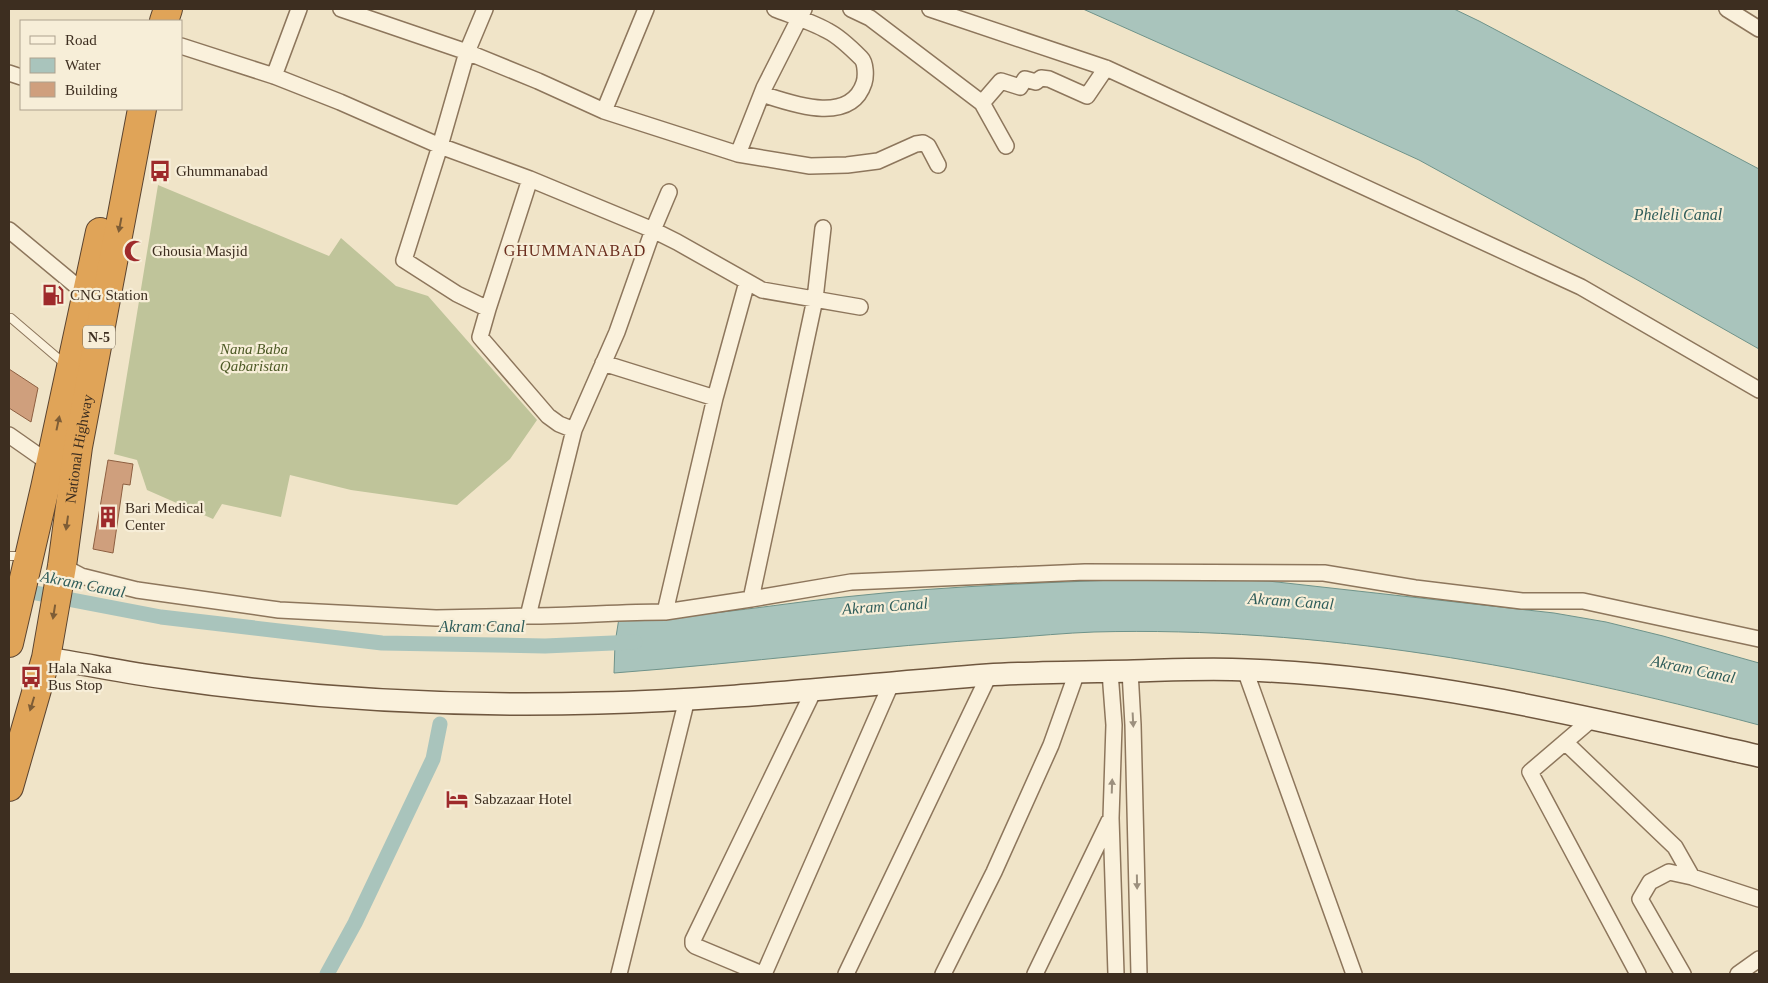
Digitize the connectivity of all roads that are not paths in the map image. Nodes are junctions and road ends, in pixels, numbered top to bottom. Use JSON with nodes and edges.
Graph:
{"nodes":[{"id":1,"x":299,"y":9,"type":"edge"},
{"id":2,"x":341,"y":9,"type":"edge"},
{"id":3,"x":485,"y":9,"type":"edge"},
{"id":4,"x":646,"y":9,"type":"edge"},
{"id":5,"x":775,"y":9,"type":"edge"},
{"id":6,"x":852,"y":9,"type":"edge"},
{"id":7,"x":930,"y":9,"type":"edge"},
{"id":8,"x":1727,"y":9,"type":"edge"},
{"id":9,"x":801,"y":14,"type":"edge"},
{"id":10,"x":1759,"y":29,"type":"edge"},
{"id":11,"x":182,"y":46,"type":"edge"},
{"id":12,"x":467,"y":52,"type":"junction"},
{"id":13,"x":1106,"y":68,"type":"junction"},
{"id":14,"x":274,"y":76,"type":"junction"},
{"id":15,"x":762,"y":94,"type":"junction"},
{"id":16,"x":982,"y":103,"type":"junction"},
{"id":17,"x":126,"y":110,"type":"edge"},
{"id":18,"x":142,"y":110,"type":"edge"},
{"id":19,"x":604,"y":111,"type":"junction"},
{"id":20,"x":440,"y":146,"type":"junction"},
{"id":21,"x":1006,"y":146,"type":"dead end"},
{"id":22,"x":738,"y":154,"type":"junction"},
{"id":23,"x":938,"y":165,"type":"dead end"},
{"id":24,"x":530,"y":179,"type":"junction"},
{"id":25,"x":669,"y":192,"type":"dead end"},
{"id":26,"x":823,"y":228,"type":"dead end"},
{"id":27,"x":9,"y":230,"type":"edge"},
{"id":28,"x":653,"y":230,"type":"junction"},
{"id":29,"x":747,"y":282,"type":"junction"},
{"id":30,"x":86,"y":294,"type":"junction"},
{"id":31,"x":815,"y":299,"type":"junction"},
{"id":32,"x":860,"y":307,"type":"dead end"},
{"id":33,"x":488,"y":309,"type":"junction"},
{"id":34,"x":10,"y":318,"type":"dead end"},
{"id":35,"x":80,"y":354,"type":"junction"},
{"id":36,"x":603,"y":363,"type":"junction"},
{"id":37,"x":1759,"y":390,"type":"edge"},
{"id":38,"x":715,"y":398,"type":"junction"},
{"id":39,"x":574,"y":430,"type":"junction"},
{"id":40,"x":9,"y":435,"type":"edge"},
{"id":41,"x":49,"y":463,"type":"junction"},
{"id":42,"x":18,"y":556,"type":"edge"},
{"id":43,"x":62,"y":566,"type":"junction"},
{"id":44,"x":751,"y":599,"type":"junction"},
{"id":45,"x":665,"y":612,"type":"junction"},
{"id":46,"x":528,"y":616,"type":"junction"},
{"id":47,"x":1759,"y":639,"type":"edge"},
{"id":48,"x":9,"y":643,"type":"edge"},
{"id":49,"x":9,"y":650,"type":"edge"},
{"id":50,"x":46,"y":658,"type":"junction"},
{"id":51,"x":1245,"y":670,"type":"junction"},
{"id":52,"x":1077,"y":672,"type":"junction"},
{"id":53,"x":1120,"y":672,"type":"junction"},
{"id":54,"x":989,"y":675,"type":"junction"},
{"id":55,"x":892,"y":684,"type":"junction"},
{"id":56,"x":814,"y":690,"type":"junction"},
{"id":57,"x":687,"y":699,"type":"junction"},
{"id":58,"x":1592,"y":719,"type":"junction"},
{"id":59,"x":1565,"y":742,"type":"junction"},
{"id":60,"x":1759,"y":756,"type":"edge"},
{"id":61,"x":9,"y":787,"type":"edge"},
{"id":62,"x":1110,"y":818,"type":"junction"},
{"id":63,"x":1692,"y":877,"type":"junction"},
{"id":64,"x":1759,"y":899,"type":"edge"},
{"id":65,"x":1759,"y":959,"type":"edge"},
{"id":66,"x":619,"y":974,"type":"edge"},
{"id":67,"x":763,"y":974,"type":"edge"},
{"id":68,"x":846,"y":974,"type":"edge"},
{"id":69,"x":943,"y":974,"type":"edge"},
{"id":70,"x":1035,"y":974,"type":"edge"},
{"id":71,"x":1116,"y":974,"type":"edge"},
{"id":72,"x":1139,"y":974,"type":"edge"},
{"id":73,"x":1354,"y":974,"type":"edge"},
{"id":74,"x":1638,"y":974,"type":"edge"},
{"id":75,"x":1683,"y":974,"type":"edge"},
{"id":76,"x":1738,"y":974,"type":"edge"}],
"edges":[{"from":1,"to":14,"type":"street"},
{"from":2,"to":12,"type":"street"},
{"from":3,"to":12,"type":"street"},
{"from":4,"to":19,"type":"street"},
{"from":5,"to":9,"type":"street"},
{"from":6,"to":16,"type":"street"},
{"from":7,"to":13,"type":"street"},
{"from":8,"to":10,"type":"street"},
{"from":9,"to":15,"type":"street"},
{"from":9,"to":15,"type":"street"},
{"from":11,"to":14,"type":"street"},
{"from":12,"to":19,"type":"street"},
{"from":12,"to":20,"type":"street"},
{"from":13,"to":16,"type":"street"},
{"from":13,"to":37,"type":"street"},
{"from":14,"to":20,"type":"street"},
{"from":15,"to":22,"type":"street"},
{"from":16,"to":21,"type":"street"},
{"from":17,"to":30,"type":"highway","name":"National Highway","number":"N-5"},
{"from":18,"to":35,"type":"highway","name":"National Highway","number":"N-5","one_way":true},
{"from":19,"to":22,"type":"street"},
{"from":20,"to":24,"type":"street"},
{"from":20,"to":33,"type":"street"},
{"from":22,"to":23,"type":"street"},
{"from":24,"to":28,"type":"street"},
{"from":24,"to":33,"type":"street"},
{"from":25,"to":28,"type":"street"},
{"from":26,"to":31,"type":"street"},
{"from":27,"to":30,"type":"street"},
{"from":28,"to":29,"type":"street"},
{"from":28,"to":36,"type":"street"},
{"from":29,"to":31,"type":"street"},
{"from":29,"to":38,"type":"street"},
{"from":30,"to":35,"type":"highway","name":"National Highway","number":"N-5"},
{"from":31,"to":32,"type":"street"},
{"from":31,"to":44,"type":"street"},
{"from":33,"to":39,"type":"street"},
{"from":34,"to":35,"type":"lane"},
{"from":41,"to":35,"type":"highway","name":"National Highway","number":"N-5","one_way":true},
{"from":35,"to":43,"type":"highway","name":"National Highway","number":"N-5","one_way":true},
{"from":36,"to":38,"type":"street"},
{"from":36,"to":39,"type":"street"},
{"from":38,"to":45,"type":"street"},
{"from":39,"to":46,"type":"street"},
{"from":40,"to":41,"type":"street"},
{"from":41,"to":42,"type":"highway","name":"National Highway","number":"N-5"},
{"from":42,"to":48,"type":"highway","name":"National Highway","number":"N-5"},
{"from":43,"to":46,"type":"street"},
{"from":43,"to":50,"type":"highway","name":"National Highway","number":"N-5","one_way":true},
{"from":44,"to":45,"type":"street"},
{"from":44,"to":47,"type":"street"},
{"from":45,"to":46,"type":"street"},
{"from":49,"to":50,"type":"highway"},
{"from":50,"to":57,"type":"street"},
{"from":50,"to":61,"type":"highway","name":"National Highway","number":"N-5","one_way":true},
{"from":51,"to":53,"type":"street"},
{"from":51,"to":58,"type":"street"},
{"from":51,"to":73,"type":"street"},
{"from":52,"to":53,"type":"street"},
{"from":52,"to":54,"type":"street"},
{"from":52,"to":69,"type":"street"},
{"from":62,"to":53,"type":"street","one_way":true},
{"from":53,"to":72,"type":"street","one_way":true},
{"from":54,"to":55,"type":"street"},
{"from":54,"to":68,"type":"street"},
{"from":55,"to":56,"type":"street"},
{"from":55,"to":67,"type":"street"},
{"from":56,"to":57,"type":"street"},
{"from":56,"to":67,"type":"street"},
{"from":57,"to":66,"type":"street"},
{"from":58,"to":59,"type":"street"},
{"from":58,"to":60,"type":"street"},
{"from":59,"to":63,"type":"street"},
{"from":59,"to":74,"type":"street"},
{"from":62,"to":70,"type":"street"},
{"from":62,"to":71,"type":"street"},
{"from":63,"to":64,"type":"street"},
{"from":63,"to":75,"type":"street"},
{"from":65,"to":76,"type":"street"}]}
